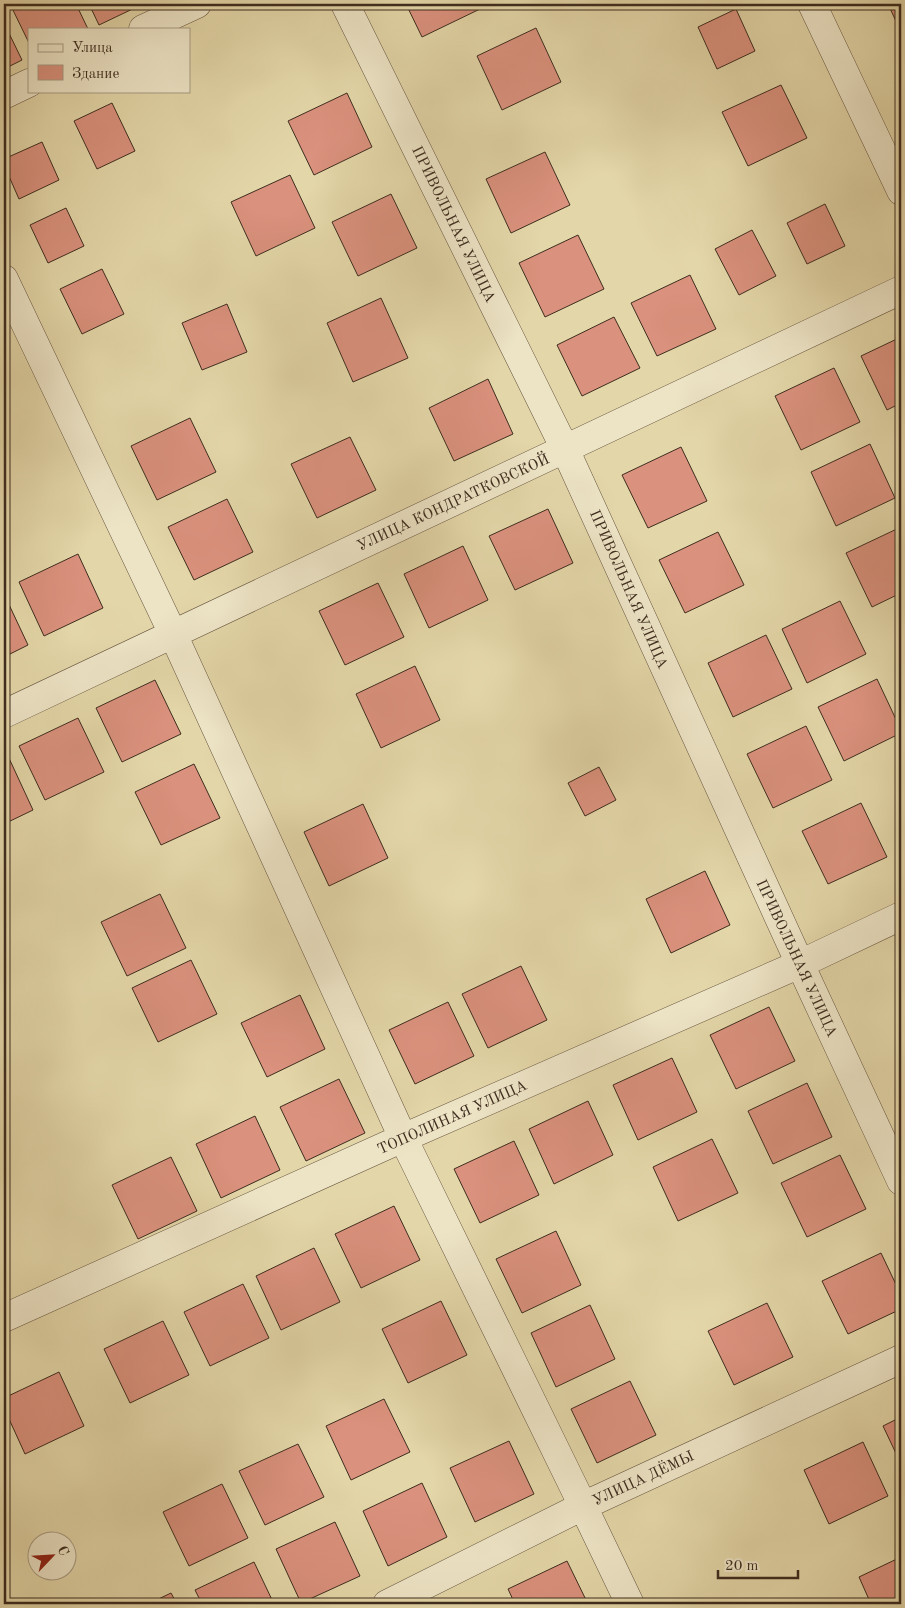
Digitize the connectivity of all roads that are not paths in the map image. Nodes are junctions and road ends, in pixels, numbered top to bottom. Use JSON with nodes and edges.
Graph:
{"nodes":[{"id":1,"x":197,"y":4,"type":"edge"},
{"id":2,"x":345,"y":4,"type":"edge"},
{"id":3,"x":812,"y":4,"type":"edge"},
{"id":4,"x":146,"y":28,"type":"edge"},
{"id":5,"x":28,"y":83,"type":"edge"},
{"id":6,"x":4,"y":94,"type":"edge"},
{"id":7,"x":901,"y":191,"type":"edge"},
{"id":8,"x":4,"y":279,"type":"edge"},
{"id":9,"x":901,"y":290,"type":"edge"},
{"id":10,"x":565,"y":449,"type":"junction"},
{"id":11,"x":173,"y":634,"type":"junction"},
{"id":12,"x":4,"y":714,"type":"edge"},
{"id":13,"x":901,"y":916,"type":"edge"},
{"id":14,"x":800,"y":964,"type":"junction"},
{"id":15,"x":403,"y":1138,"type":"junction"},
{"id":16,"x":901,"y":1181,"type":"edge"},
{"id":17,"x":4,"y":1318,"type":"edge"},
{"id":18,"x":901,"y":1359,"type":"edge"},
{"id":19,"x":584,"y":1506,"type":"junction"},
{"id":20,"x":387,"y":1604,"type":"edge"},
{"id":21,"x":630,"y":1604,"type":"edge"}],
"edges":[{"from":1,"to":4,"type":"street"},
{"from":2,"to":10,"type":"street","name":"ПРИВОЛЬНАЯ УЛИЦА"},
{"from":3,"to":7,"type":"street"},
{"from":5,"to":6,"type":"street"},
{"from":8,"to":11,"type":"street"},
{"from":9,"to":10,"type":"street","name":"УЛИЦА КОНДРАТКОВСКОЙ"},
{"from":10,"to":11,"type":"street","name":"УЛИЦА КОНДРАТКОВСКОЙ"},
{"from":10,"to":14,"type":"street","name":"ПРИВОЛЬНАЯ УЛИЦА"},
{"from":11,"to":12,"type":"street","name":"УЛИЦА КОНДРАТКОВСКОЙ"},
{"from":11,"to":15,"type":"street"},
{"from":13,"to":14,"type":"street","name":"ТОПОЛИНАЯ УЛИЦА"},
{"from":14,"to":15,"type":"street","name":"ТОПОЛИНАЯ УЛИЦА"},
{"from":14,"to":16,"type":"street","name":"ПРИВОЛЬНАЯ УЛИЦА"},
{"from":15,"to":17,"type":"street","name":"ТОПОЛИНАЯ УЛИЦА"},
{"from":15,"to":19,"type":"street"},
{"from":18,"to":19,"type":"street","name":"УЛИЦА ДЁМЫ"},
{"from":19,"to":20,"type":"street","name":"УЛИЦА ДЁМЫ"},
{"from":19,"to":21,"type":"street"}]}
